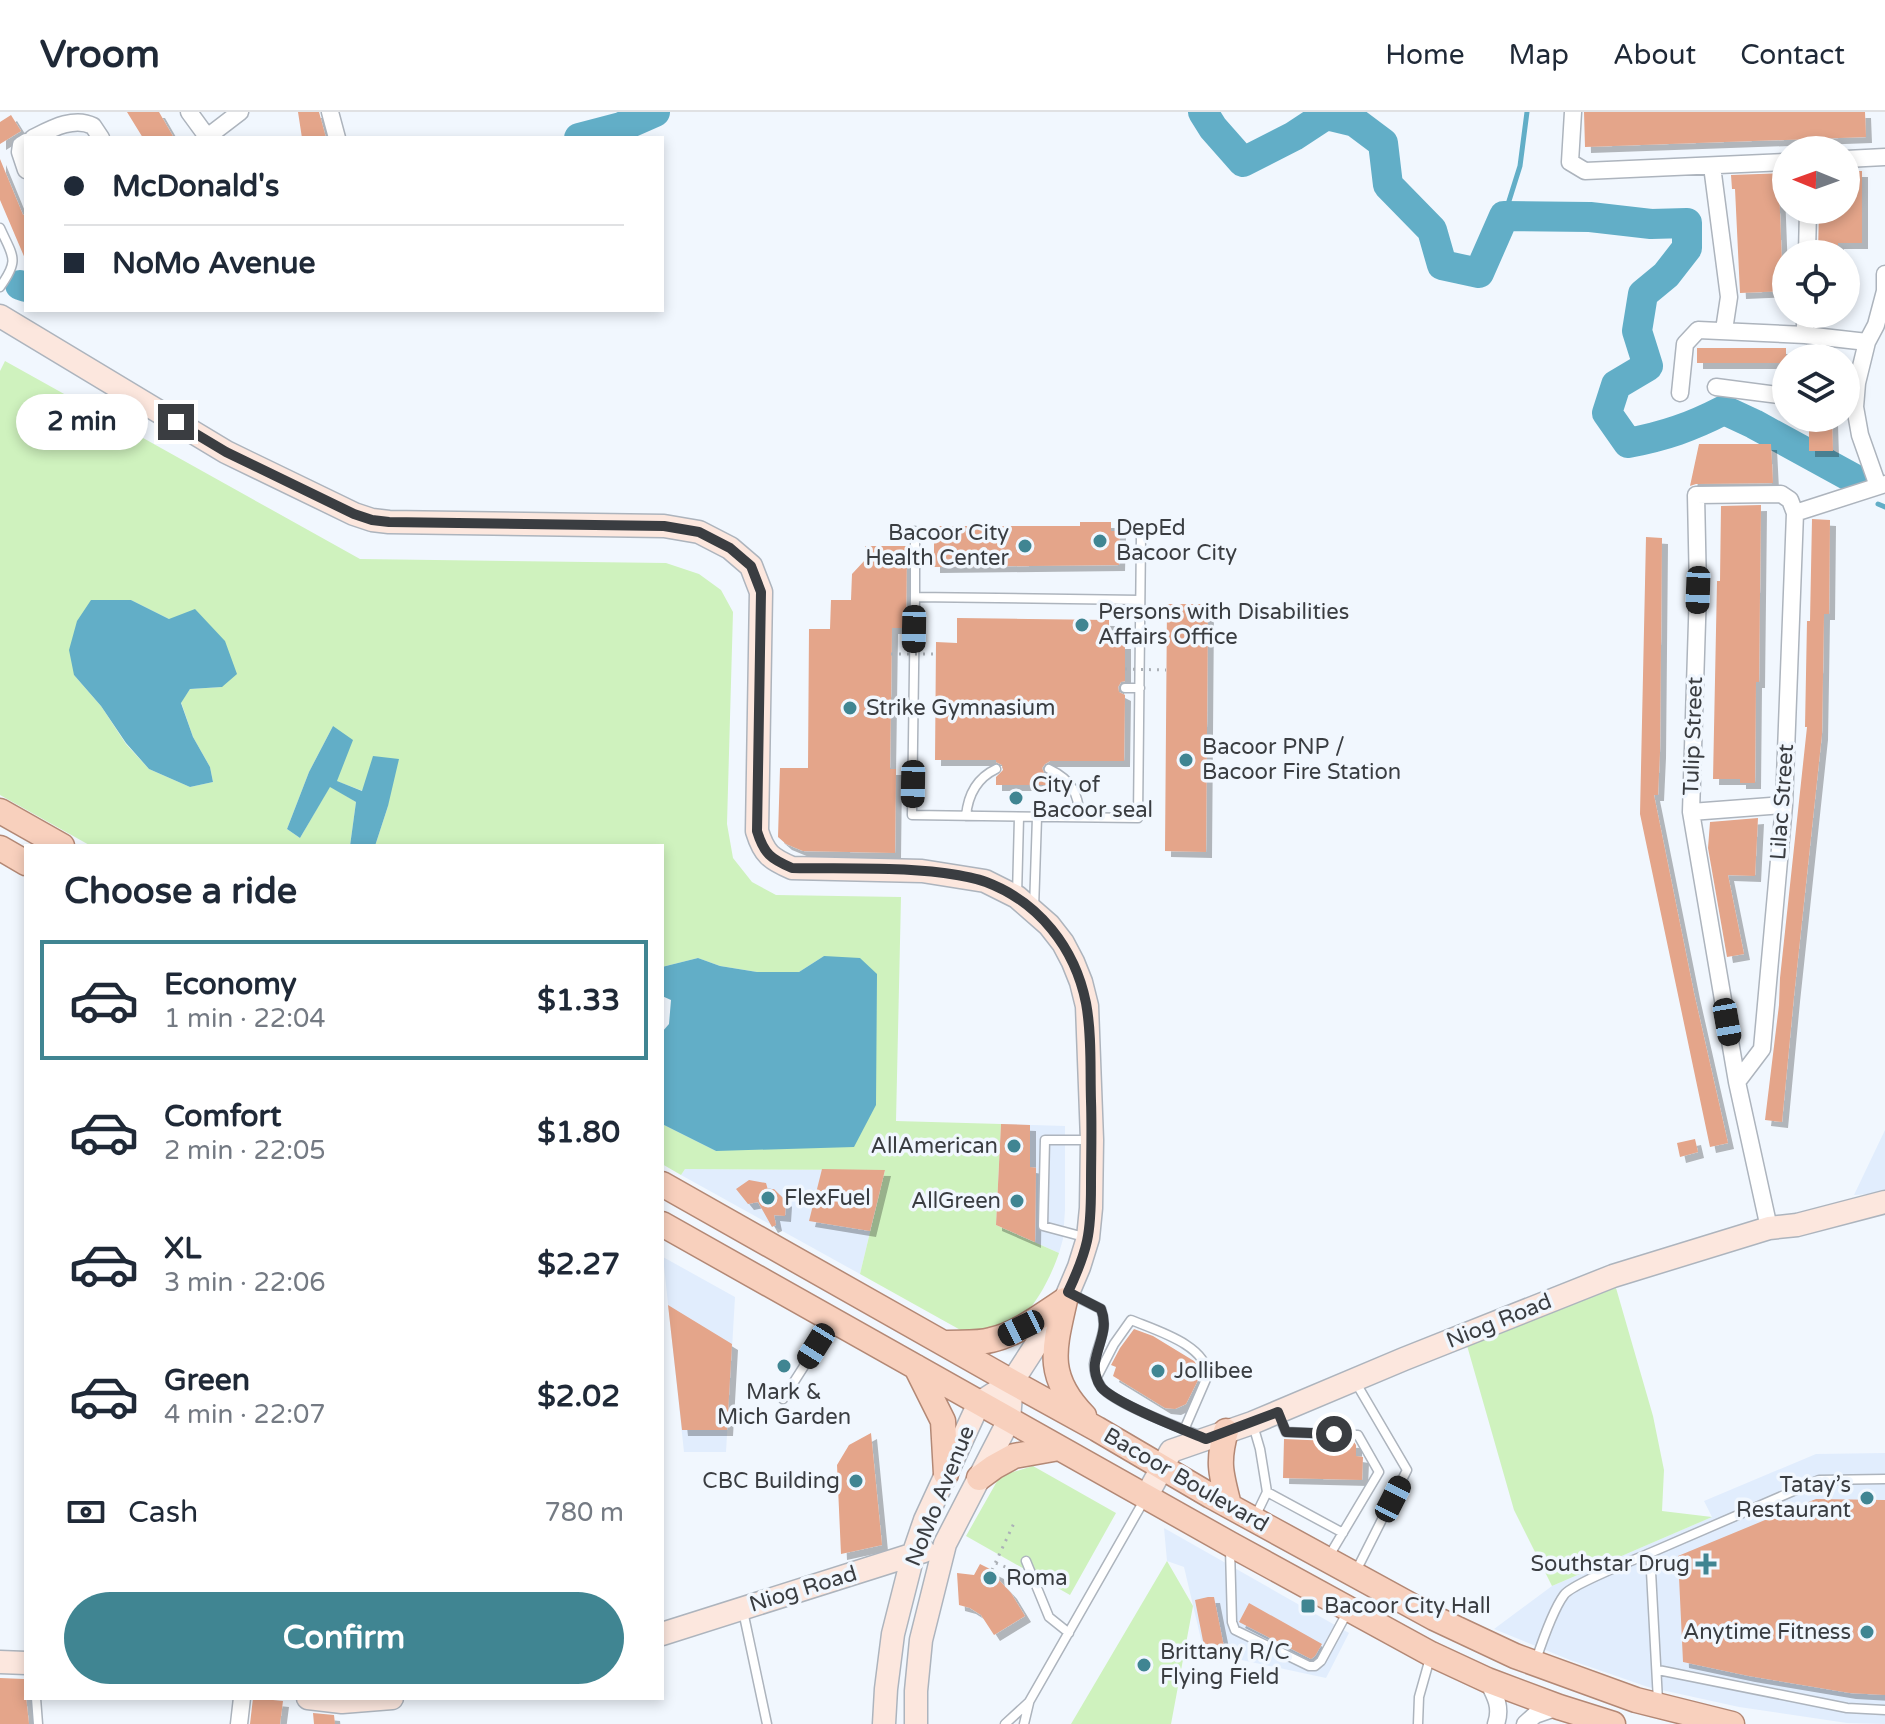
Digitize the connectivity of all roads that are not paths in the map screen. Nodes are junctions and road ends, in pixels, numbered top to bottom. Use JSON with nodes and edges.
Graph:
{"nodes":[{"id":1,"x":189,"y":112,"type":"edge"},
{"id":2,"x":240,"y":112,"type":"edge"},
{"id":3,"x":330,"y":112,"type":"edge"},
{"id":4,"x":1573,"y":112,"type":"edge"},
{"id":5,"x":38,"y":136,"type":"edge"},
{"id":6,"x":100,"y":136,"type":"edge"},
{"id":7,"x":206,"y":136,"type":"edge"},
{"id":8,"x":210,"y":136,"type":"edge"},
{"id":9,"x":336,"y":136,"type":"edge"},
{"id":10,"x":24,"y":143,"type":"edge"},
{"id":11,"x":1885,"y":157,"type":"edge"},
{"id":12,"x":1860,"y":158,"type":"edge"},
{"id":13,"x":1772,"y":163,"type":"edge"},
{"id":14,"x":24,"y":164,"type":"edge"},
{"id":15,"x":1712,"y":166,"type":"junction"},
{"id":16,"x":0,"y":228,"type":"edge"},
{"id":17,"x":1885,"y":274,"type":"edge"},
{"id":18,"x":0,"y":287,"type":"edge"},
{"id":19,"x":0,"y":316,"type":"edge"},
{"id":20,"x":1805,"y":328,"type":"edge"},
{"id":21,"x":1724,"y":330,"type":"junction"},
{"id":22,"x":1805,"y":335,"type":"junction"},
{"id":23,"x":1867,"y":342,"type":"junction"},
{"id":24,"x":1860,"y":371,"type":"edge"},
{"id":25,"x":1716,"y":387,"type":"dead end"},
{"id":26,"x":1680,"y":393,"type":"dead end"},
{"id":27,"x":1772,"y":394,"type":"edge"},
{"id":28,"x":1859,"y":432,"type":"edge"},
{"id":29,"x":1882,"y":485,"type":"edge"},
{"id":30,"x":1795,"y":513,"type":"junction"},
{"id":31,"x":915,"y":531,"type":"dead end"},
{"id":32,"x":1141,"y":535,"type":"dead end"},
{"id":33,"x":915,"y":597,"type":"junction"},
{"id":34,"x":1140,"y":600,"type":"junction"},
{"id":35,"x":1125,"y":688,"type":"dead end"},
{"id":36,"x":1140,"y":688,"type":"junction"},
{"id":37,"x":996,"y":769,"type":"dead end"},
{"id":38,"x":1049,"y":769,"type":"dead end"},
{"id":39,"x":1784,"y":805,"type":"junction"},
{"id":40,"x":0,"y":811,"type":"edge"},
{"id":41,"x":1691,"y":812,"type":"junction"},
{"id":42,"x":966,"y":816,"type":"junction"},
{"id":43,"x":1019,"y":817,"type":"junction"},
{"id":44,"x":1037,"y":817,"type":"junction"},
{"id":45,"x":1080,"y":817,"type":"junction"},
{"id":46,"x":58,"y":844,"type":"edge"},
{"id":47,"x":0,"y":848,"type":"edge"},
{"id":48,"x":24,"y":862,"type":"edge"},
{"id":49,"x":1026,"y":903,"type":"junction"},
{"id":50,"x":1737,"y":1082,"type":"junction"},
{"id":51,"x":1092,"y":1140,"type":"junction"},
{"id":52,"x":664,"y":1185,"type":"edge"},
{"id":53,"x":1885,"y":1202,"type":"edge"},
{"id":54,"x":664,"y":1225,"type":"edge"},
{"id":55,"x":1769,"y":1228,"type":"junction"},
{"id":56,"x":1088,"y":1238,"type":"junction"},
{"id":57,"x":1067,"y":1296,"type":"junction"},
{"id":58,"x":833,"y":1320,"type":"junction"},
{"id":59,"x":945,"y":1343,"type":"junction"},
{"id":60,"x":916,"y":1367,"type":"junction"},
{"id":61,"x":1096,"y":1378,"type":"junction"},
{"id":62,"x":1354,"y":1380,"type":"junction"},
{"id":63,"x":1012,"y":1382,"type":"junction"},
{"id":64,"x":783,"y":1399,"type":"dead end"},
{"id":65,"x":979,"y":1403,"type":"junction"},
{"id":66,"x":1278,"y":1412,"type":"junction"},
{"id":67,"x":1009,"y":1420,"type":"junction"},
{"id":68,"x":1252,"y":1423,"type":"junction"},
{"id":69,"x":1097,"y":1429,"type":"junction"},
{"id":70,"x":1184,"y":1430,"type":"junction"},
{"id":71,"x":1216,"y":1435,"type":"junction"},
{"id":72,"x":1059,"y":1448,"type":"junction"},
{"id":73,"x":1162,"y":1467,"type":"junction"},
{"id":74,"x":946,"y":1474,"type":"junction"},
{"id":75,"x":979,"y":1478,"type":"junction"},
{"id":76,"x":1885,"y":1479,"type":"edge"},
{"id":77,"x":1267,"y":1492,"type":"junction"},
{"id":78,"x":1146,"y":1497,"type":"junction"},
{"id":79,"x":1229,"y":1505,"type":"junction"},
{"id":80,"x":1254,"y":1520,"type":"junction"},
{"id":81,"x":1343,"y":1533,"type":"junction"},
{"id":82,"x":945,"y":1544,"type":"junction"},
{"id":83,"x":1230,"y":1544,"type":"junction"},
{"id":84,"x":1650,"y":1553,"type":"junction"},
{"id":85,"x":913,"y":1555,"type":"junction"},
{"id":86,"x":1326,"y":1560,"type":"junction"},
{"id":87,"x":1026,"y":1561,"type":"dead end"},
{"id":88,"x":1354,"y":1575,"type":"junction"},
{"id":89,"x":743,"y":1608,"type":"junction"},
{"id":90,"x":1348,"y":1610,"type":"junction"},
{"id":91,"x":664,"y":1633,"type":"edge"},
{"id":92,"x":1069,"y":1633,"type":"junction"},
{"id":93,"x":1431,"y":1654,"type":"junction"},
{"id":94,"x":0,"y":1662,"type":"edge"},
{"id":95,"x":24,"y":1663,"type":"edge"},
{"id":96,"x":1534,"y":1663,"type":"junction"},
{"id":97,"x":1658,"y":1670,"type":"junction"},
{"id":98,"x":1487,"y":1680,"type":"junction"},
{"id":99,"x":36,"y":1700,"type":"edge"},
{"id":100,"x":242,"y":1700,"type":"edge"},
{"id":101,"x":325,"y":1700,"type":"edge"},
{"id":102,"x":367,"y":1700,"type":"edge"},
{"id":103,"x":1029,"y":1702,"type":"junction"},
{"id":104,"x":1559,"y":1707,"type":"junction"},
{"id":105,"x":1885,"y":1710,"type":"edge"},
{"id":106,"x":1657,"y":1715,"type":"edge"},
{"id":107,"x":38,"y":1724,"type":"edge"},
{"id":108,"x":239,"y":1724,"type":"edge"},
{"id":109,"x":767,"y":1724,"type":"edge"},
{"id":110,"x":884,"y":1724,"type":"edge"},
{"id":111,"x":916,"y":1724,"type":"edge"},
{"id":112,"x":1005,"y":1724,"type":"edge"},
{"id":113,"x":1024,"y":1724,"type":"edge"},
{"id":114,"x":1418,"y":1724,"type":"edge"},
{"id":115,"x":1496,"y":1724,"type":"edge"},
{"id":116,"x":1525,"y":1724,"type":"edge"},
{"id":117,"x":1613,"y":1724,"type":"edge"},
{"id":118,"x":1732,"y":1724,"type":"edge"}],
"edges":[{"from":1,"to":7,"type":"street"},
{"from":2,"to":8,"type":"street"},
{"from":3,"to":9,"type":"street"},
{"from":4,"to":15,"type":"street"},
{"from":5,"to":6,"type":"street"},
{"from":10,"to":14,"type":"street"},
{"from":11,"to":12,"type":"street"},
{"from":13,"to":15,"type":"street"},
{"from":15,"to":21,"type":"street"},
{"from":16,"to":18,"type":"lane"},
{"from":17,"to":23,"type":"street"},
{"from":19,"to":49,"type":"street","name":"NoMo Avenue"},
{"from":20,"to":22,"type":"street"},
{"from":21,"to":22,"type":"street"},
{"from":21,"to":26,"type":"street"},
{"from":22,"to":23,"type":"street"},
{"from":23,"to":24,"type":"street"},
{"from":25,"to":27,"type":"street"},
{"from":28,"to":29,"type":"street"},
{"from":29,"to":30,"type":"street"},
{"from":30,"to":39,"type":"street","name":"Lilac Street"},
{"from":30,"to":41,"type":"street","name":"Tulip Street"},
{"from":31,"to":33,"type":"lane"},
{"from":32,"to":34,"type":"lane"},
{"from":33,"to":34,"type":"lane"},
{"from":33,"to":42,"type":"lane"},
{"from":34,"to":36,"type":"lane"},
{"from":35,"to":36,"type":"lane"},
{"from":36,"to":45,"type":"lane"},
{"from":37,"to":42,"type":"lane"},
{"from":38,"to":45,"type":"lane"},
{"from":39,"to":41,"type":"street"},
{"from":39,"to":50,"type":"street","name":"Lilac Street"},
{"from":40,"to":46,"type":"main road"},
{"from":41,"to":50,"type":"street","name":"Tulip Street"},
{"from":42,"to":43,"type":"lane"},
{"from":43,"to":44,"type":"lane"},
{"from":43,"to":49,"type":"lane"},
{"from":44,"to":45,"type":"lane"},
{"from":44,"to":49,"type":"lane"},
{"from":47,"to":48,"type":"main road"},
{"from":49,"to":51,"type":"street","name":"NoMo Avenue"},
{"from":50,"to":55,"type":"street","name":"Tulip Street"},
{"from":51,"to":56,"type":"street","name":"NoMo Avenue"},
{"from":51,"to":56,"type":"lane"},
{"from":52,"to":59,"type":"main road","name":"Bacoor Boulevard"},
{"from":53,"to":55,"type":"street","name":"Niog Road"},
{"from":54,"to":58,"type":"main road","name":"Bacoor Boulevard"},
{"from":55,"to":62,"type":"street","name":"Niog Road"},
{"from":56,"to":57,"type":"street","name":"NoMo Avenue"},
{"from":57,"to":59,"type":"main road"},
{"from":57,"to":61,"type":"lane"},
{"from":57,"to":63,"type":"street","name":"NoMo Avenue"},
{"from":57,"to":69,"type":"main road"},
{"from":58,"to":60,"type":"main road","name":"Bacoor Boulevard"},
{"from":58,"to":64,"type":"lane"},
{"from":59,"to":63,"type":"main road","name":"Bacoor Boulevard"},
{"from":60,"to":65,"type":"main road","name":"Bacoor Boulevard"},
{"from":60,"to":74,"type":"main road"},
{"from":61,"to":70,"type":"lane"},
{"from":61,"to":70,"type":"lane"},
{"from":62,"to":66,"type":"street","name":"Niog Road"},
{"from":62,"to":88,"type":"lane"},
{"from":63,"to":65,"type":"street","name":"NoMo Avenue"},
{"from":63,"to":67,"type":"street","name":"NoMo Avenue"},
{"from":63,"to":69,"type":"main road","name":"Bacoor Boulevard"},
{"from":65,"to":67,"type":"main road","name":"Bacoor Boulevard"},
{"from":65,"to":74,"type":"street","name":"NoMo Avenue"},
{"from":66,"to":68,"type":"street","name":"Niog Road"},
{"from":66,"to":81,"type":"lane"},
{"from":67,"to":72,"type":"main road","name":"Bacoor Boulevard"},
{"from":67,"to":75,"type":"street","name":"NoMo Avenue"},
{"from":68,"to":71,"type":"street","name":"Niog Road"},
{"from":68,"to":77,"type":"lane"},
{"from":69,"to":73,"type":"main road","name":"Bacoor Boulevard"},
{"from":70,"to":71,"type":"lane"},
{"from":71,"to":73,"type":"street","name":"Niog Road"},
{"from":71,"to":79,"type":"main road"},
{"from":72,"to":75,"type":"main road"},
{"from":72,"to":78,"type":"main road","name":"Bacoor Boulevard"},
{"from":73,"to":78,"type":"street","name":"Niog Road"},
{"from":73,"to":79,"type":"main road","name":"Bacoor Boulevard"},
{"from":74,"to":85,"type":"street","name":"NoMo Avenue"},
{"from":75,"to":82,"type":"street","name":"NoMo Avenue"},
{"from":76,"to":84,"type":"lane"},
{"from":77,"to":80,"type":"lane"},
{"from":77,"to":81,"type":"lane"},
{"from":78,"to":83,"type":"main road","name":"Bacoor Boulevard"},
{"from":78,"to":92,"type":"lane"},
{"from":79,"to":80,"type":"main road","name":"Bacoor Boulevard"},
{"from":80,"to":86,"type":"main road","name":"Bacoor Boulevard"},
{"from":81,"to":86,"type":"lane"},
{"from":82,"to":85,"type":"street","name":"Niog Road"},
{"from":82,"to":111,"type":"street","name":"NoMo Avenue"},
{"from":83,"to":90,"type":"main road","name":"Bacoor Boulevard"},
{"from":83,"to":90,"type":"lane"},
{"from":84,"to":96,"type":"lane"},
{"from":84,"to":97,"type":"lane"},
{"from":85,"to":89,"type":"street","name":"Niog Road"},
{"from":85,"to":110,"type":"street","name":"NoMo Avenue"},
{"from":86,"to":88,"type":"main road","name":"Bacoor Boulevard"},
{"from":87,"to":92,"type":"lane"},
{"from":88,"to":96,"type":"main road","name":"Bacoor Boulevard"},
{"from":89,"to":91,"type":"street","name":"Niog Road"},
{"from":89,"to":109,"type":"lane"},
{"from":90,"to":93,"type":"main road","name":"Bacoor Boulevard"},
{"from":92,"to":103,"type":"lane"},
{"from":93,"to":98,"type":"main road","name":"Bacoor Boulevard"},
{"from":93,"to":114,"type":"lane"},
{"from":94,"to":95,"type":"street"},
{"from":96,"to":106,"type":"main road","name":"Bacoor Boulevard"},
{"from":97,"to":105,"type":"lane"},
{"from":97,"to":106,"type":"lane"},
{"from":98,"to":104,"type":"main road","name":"Bacoor Boulevard"},
{"from":98,"to":115,"type":"street"},
{"from":99,"to":107,"type":"lane"},
{"from":100,"to":108,"type":"street"},
{"from":101,"to":102,"type":"street"},
{"from":103,"to":112,"type":"lane"},
{"from":103,"to":113,"type":"lane"},
{"from":104,"to":116,"type":"street"},
{"from":104,"to":117,"type":"main road","name":"Bacoor Boulevard"},
{"from":106,"to":118,"type":"main road","name":"Bacoor Boulevard"}]}
